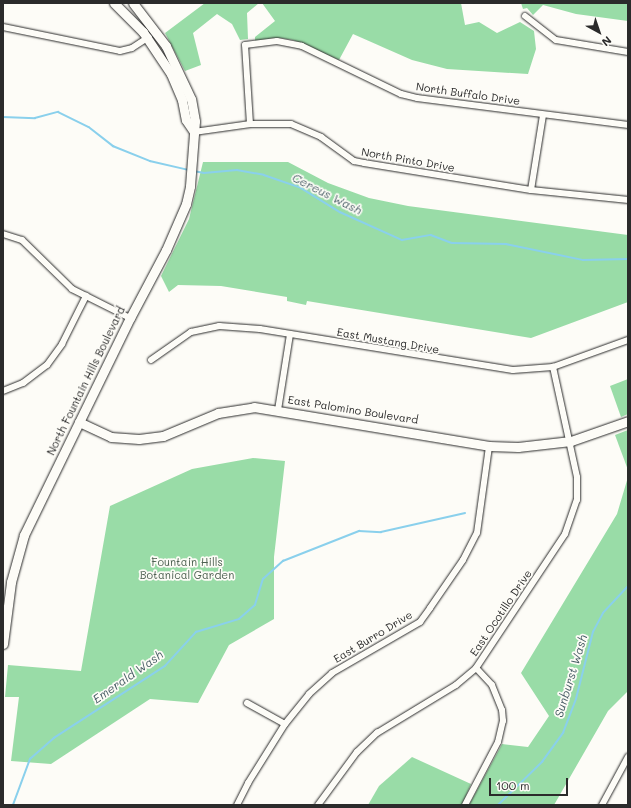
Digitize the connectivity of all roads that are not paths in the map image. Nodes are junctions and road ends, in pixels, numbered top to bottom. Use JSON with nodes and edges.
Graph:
{"nodes":[{"id":1,"x":114,"y":3,"type":"edge"},
{"id":2,"x":133,"y":3,"type":"edge"},
{"id":3,"x":525,"y":16,"type":"dead end"},
{"id":4,"x":3,"y":27,"type":"edge"},
{"id":5,"x":156,"y":31,"type":"junction"},
{"id":6,"x":148,"y":38,"type":"junction"},
{"id":7,"x":628,"y":52,"type":"edge"},
{"id":8,"x":543,"y":115,"type":"junction"},
{"id":9,"x":250,"y":124,"type":"junction"},
{"id":10,"x":628,"y":125,"type":"edge"},
{"id":11,"x":194,"y":132,"type":"junction"},
{"id":12,"x":531,"y":190,"type":"junction"},
{"id":13,"x":628,"y":200,"type":"edge"},
{"id":14,"x":3,"y":234,"type":"edge"},
{"id":15,"x":86,"y":296,"type":"junction"},
{"id":16,"x":130,"y":318,"type":"junction"},
{"id":17,"x":290,"y":334,"type":"junction"},
{"id":18,"x":628,"y":340,"type":"edge"},
{"id":19,"x":151,"y":360,"type":"dead end"},
{"id":20,"x":553,"y":367,"type":"junction"},
{"id":21,"x":3,"y":391,"type":"edge"},
{"id":22,"x":278,"y":410,"type":"junction"},
{"id":23,"x":628,"y":421,"type":"edge"},
{"id":24,"x":79,"y":422,"type":"junction"},
{"id":25,"x":571,"y":441,"type":"junction"},
{"id":26,"x":489,"y":446,"type":"junction"},
{"id":27,"x":7,"y":581,"type":"edge"},
{"id":28,"x":3,"y":644,"type":"edge"},
{"id":29,"x":476,"y":668,"type":"junction"},
{"id":30,"x":247,"y":703,"type":"dead end"},
{"id":31,"x":285,"y":724,"type":"junction"},
{"id":32,"x":628,"y":757,"type":"edge"},
{"id":33,"x":237,"y":805,"type":"edge"},
{"id":34,"x":318,"y":805,"type":"edge"},
{"id":35,"x":465,"y":805,"type":"edge"},
{"id":36,"x":602,"y":805,"type":"edge"}],
"edges":[{"from":1,"to":6,"type":"main road"},
{"from":2,"to":5,"type":"main road","name":"North Fountain Hills Boulevard"},
{"from":3,"to":7,"type":"street"},
{"from":4,"to":6,"type":"street"},
{"from":5,"to":6,"type":"street"},
{"from":5,"to":11,"type":"main road","name":"North Fountain Hills Boulevard"},
{"from":6,"to":11,"type":"main road"},
{"from":8,"to":9,"type":"street","name":"North Buffalo Drive"},
{"from":8,"to":10,"type":"street","name":"North Buffalo Drive"},
{"from":8,"to":12,"type":"street"},
{"from":9,"to":11,"type":"street","name":"North Pinto Drive"},
{"from":9,"to":12,"type":"street","name":"North Pinto Drive"},
{"from":11,"to":16,"type":"main road","name":"North Fountain Hills Boulevard"},
{"from":12,"to":13,"type":"street","name":"North Pinto Drive"},
{"from":14,"to":15,"type":"street"},
{"from":15,"to":16,"type":"street"},
{"from":15,"to":21,"type":"street"},
{"from":16,"to":24,"type":"main road","name":"North Fountain Hills Boulevard"},
{"from":17,"to":19,"type":"street","name":"East Mustang Drive"},
{"from":17,"to":20,"type":"street","name":"East Mustang Drive"},
{"from":17,"to":22,"type":"street"},
{"from":18,"to":20,"type":"street","name":"East Mustang Drive"},
{"from":20,"to":25,"type":"street","name":"East Ocotillo Drive"},
{"from":22,"to":24,"type":"main road","name":"East Palomino Boulevard"},
{"from":22,"to":26,"type":"main road","name":"East Palomino Boulevard"},
{"from":23,"to":25,"type":"main road","name":"East Palomino Boulevard"},
{"from":24,"to":27,"type":"main road","name":"North Fountain Hills Boulevard"},
{"from":25,"to":26,"type":"main road","name":"East Palomino Boulevard"},
{"from":25,"to":29,"type":"street","name":"East Ocotillo Drive"},
{"from":26,"to":31,"type":"street","name":"East Burro Drive"},
{"from":27,"to":28,"type":"main road","name":"North Fountain Hills Boulevard"},
{"from":29,"to":34,"type":"street","name":"East Ocotillo Drive"},
{"from":29,"to":35,"type":"street"},
{"from":30,"to":31,"type":"street"},
{"from":31,"to":33,"type":"street","name":"East Burro Drive"},
{"from":32,"to":36,"type":"street"}]}
